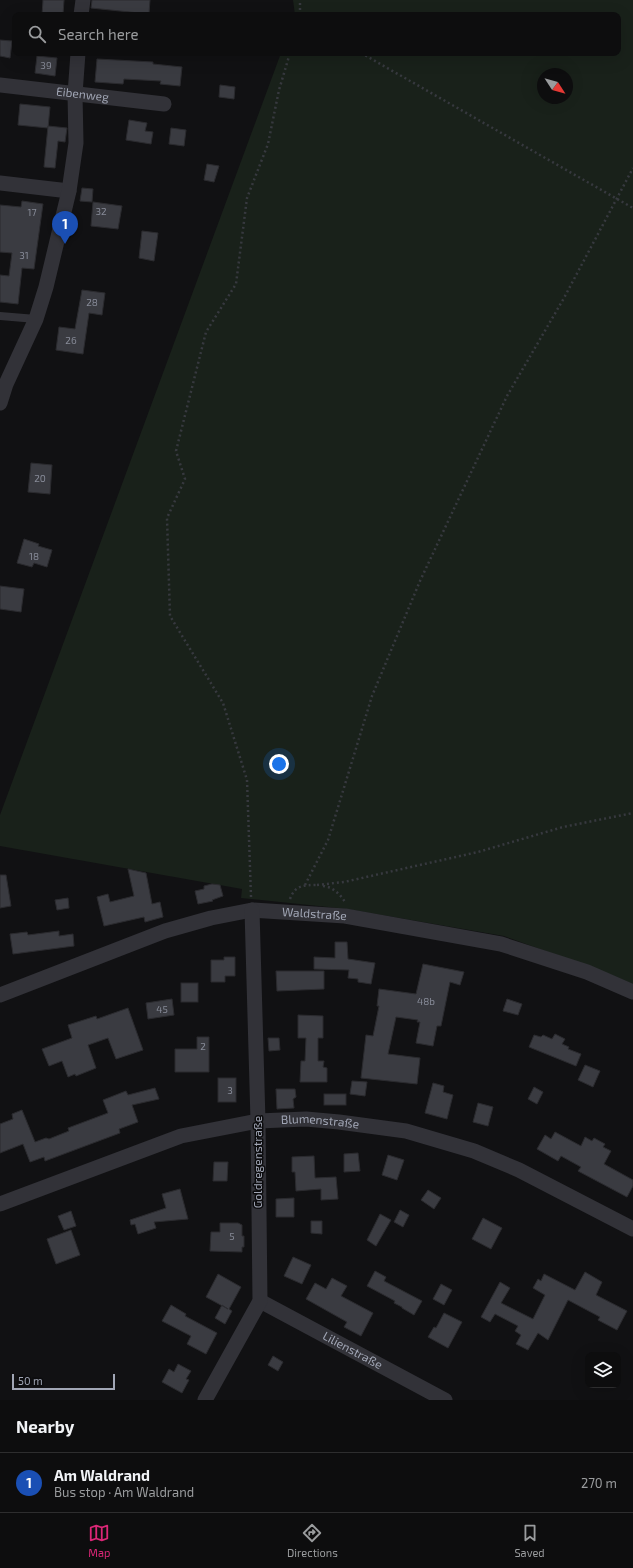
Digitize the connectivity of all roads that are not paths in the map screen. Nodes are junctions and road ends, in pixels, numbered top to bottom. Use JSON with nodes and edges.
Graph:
{"nodes":[{"id":1,"x":83,"y":0,"type":"edge"},
{"id":2,"x":82,"y":12,"type":"edge"},
{"id":3,"x":78,"y":56,"type":"edge"},
{"id":4,"x":0,"y":85,"type":"edge"},
{"id":5,"x":75,"y":94,"type":"junction"},
{"id":6,"x":164,"y":104,"type":"dead end"},
{"id":7,"x":0,"y":184,"type":"edge"},
{"id":8,"x":69,"y":191,"type":"junction"},
{"id":9,"x":0,"y":316,"type":"edge"},
{"id":10,"x":36,"y":319,"type":"junction"},
{"id":11,"x":0,"y":403,"type":"edge"},
{"id":12,"x":252,"y":910,"type":"junction"},
{"id":13,"x":633,"y":992,"type":"edge"},
{"id":14,"x":0,"y":995,"type":"edge"},
{"id":15,"x":258,"y":1121,"type":"junction"},
{"id":16,"x":0,"y":1204,"type":"edge"},
{"id":17,"x":633,"y":1229,"type":"edge"},
{"id":18,"x":260,"y":1301,"type":"junction"},
{"id":19,"x":205,"y":1400,"type":"edge"},
{"id":20,"x":445,"y":1400,"type":"edge"}],
"edges":[{"from":1,"to":2,"type":"street"},
{"from":3,"to":5,"type":"street"},
{"from":4,"to":5,"type":"street","name":"Eibenweg"},
{"from":5,"to":6,"type":"street","name":"Eibenweg"},
{"from":5,"to":8,"type":"street"},
{"from":7,"to":8,"type":"street"},
{"from":8,"to":10,"type":"street"},
{"from":9,"to":10,"type":"lane"},
{"from":10,"to":11,"type":"street"},
{"from":12,"to":13,"type":"street","name":"Waldstraße"},
{"from":12,"to":14,"type":"street","name":"Waldstraße"},
{"from":12,"to":15,"type":"street","name":"Goldregenstraße"},
{"from":15,"to":16,"type":"street","name":"Blumenstraße"},
{"from":15,"to":17,"type":"street","name":"Blumenstraße"},
{"from":15,"to":18,"type":"street","name":"Goldregenstraße"},
{"from":18,"to":19,"type":"street","name":"Goldregenstraße"},
{"from":18,"to":20,"type":"street","name":"Lilienstraße"}]}
